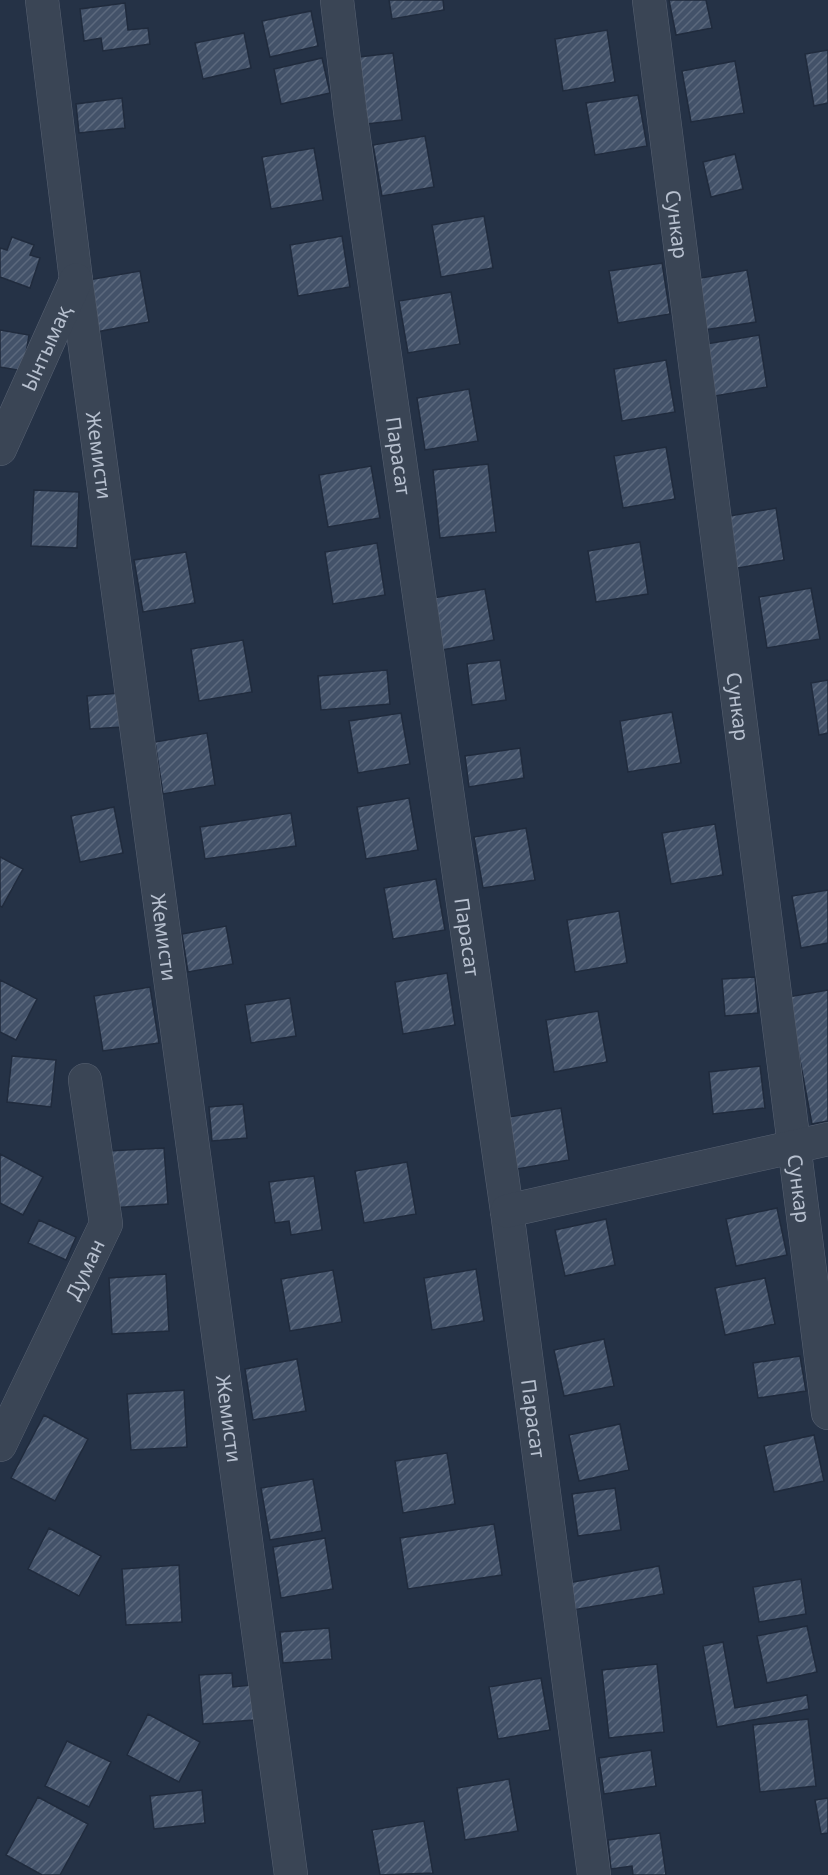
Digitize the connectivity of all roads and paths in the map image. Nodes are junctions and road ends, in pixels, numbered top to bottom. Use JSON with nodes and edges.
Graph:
{"nodes":[{"id":1,"x":42,"y":0,"type":"edge"},
{"id":2,"x":337,"y":0,"type":"edge"},
{"id":3,"x":649,"y":0,"type":"edge"},
{"id":4,"x":76,"y":280,"type":"junction"},
{"id":5,"x":0,"y":449,"type":"edge"},
{"id":6,"x":85,"y":1080,"type":"dead end"},
{"id":7,"x":828,"y":1139,"type":"edge"},
{"id":8,"x":793,"y":1146,"type":"junction"},
{"id":9,"x":507,"y":1211,"type":"junction"},
{"id":10,"x":828,"y":1413,"type":"edge"},
{"id":11,"x":0,"y":1444,"type":"edge"},
{"id":12,"x":291,"y":1875,"type":"edge"},
{"id":13,"x":594,"y":1875,"type":"edge"}],
"edges":[{"from":1,"to":4,"type":"street","name":"Жемисти"},
{"from":2,"to":9,"type":"street","name":"Парасат"},
{"from":3,"to":8,"type":"street","name":"Сункар"},
{"from":4,"to":5,"type":"street","name":"Ынтымақ"},
{"from":4,"to":12,"type":"street","name":"Жемисти"},
{"from":6,"to":11,"type":"street","name":"Думан"},
{"from":7,"to":8,"type":"street"},
{"from":8,"to":9,"type":"street"},
{"from":8,"to":10,"type":"street","name":"Сункар"},
{"from":9,"to":13,"type":"street","name":"Парасат"}]}
